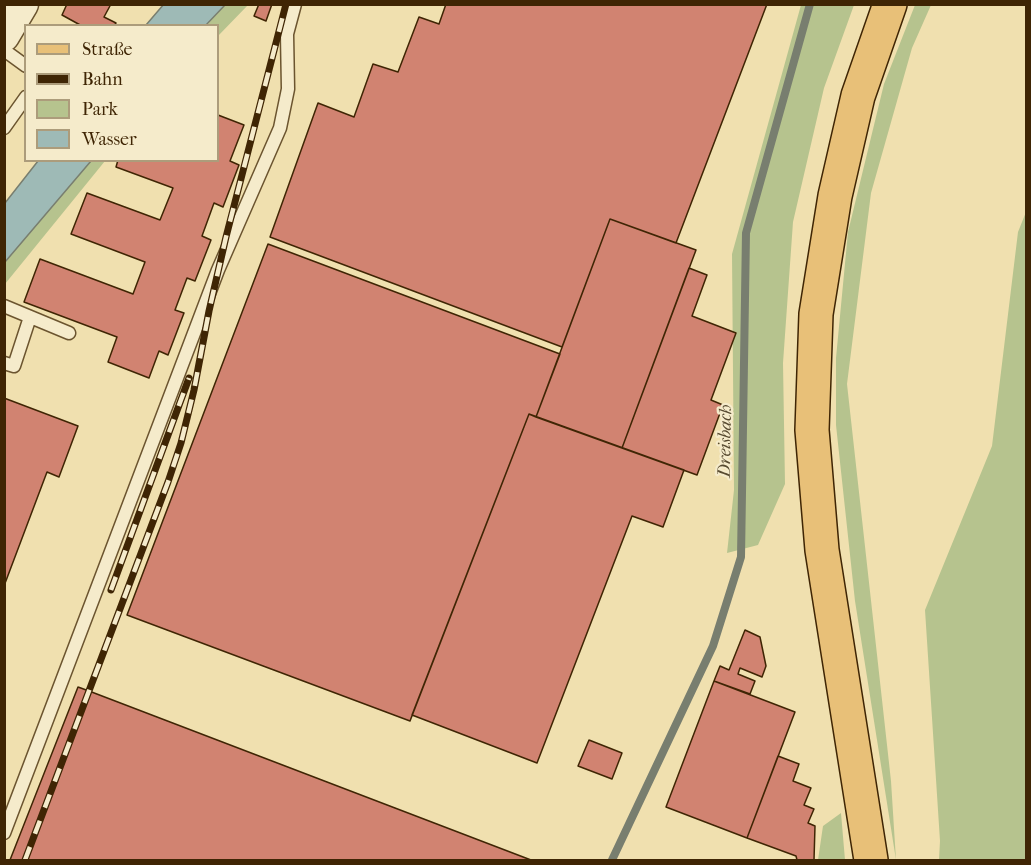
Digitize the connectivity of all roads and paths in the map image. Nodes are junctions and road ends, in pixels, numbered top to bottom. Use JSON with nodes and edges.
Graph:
{"nodes":[{"id":1,"x":23,"y":4,"type":"edge"},
{"id":2,"x":295,"y":4,"type":"edge"},
{"id":3,"x":890,"y":4,"type":"edge"},
{"id":4,"x":4,"y":36,"type":"edge"},
{"id":5,"x":4,"y":50,"type":"edge"},
{"id":6,"x":24,"y":65,"type":"edge"},
{"id":7,"x":24,"y":100,"type":"edge"},
{"id":8,"x":4,"y":128,"type":"edge"},
{"id":9,"x":4,"y":306,"type":"edge"},
{"id":10,"x":30,"y":317,"type":"junction"},
{"id":11,"x":69,"y":333,"type":"dead end"},
{"id":12,"x":4,"y":363,"type":"edge"},
{"id":13,"x":4,"y":834,"type":"edge"},
{"id":14,"x":871,"y":861,"type":"edge"}],
"edges":[{"from":1,"to":4,"type":"street"},
{"from":2,"to":13,"type":"lane"},
{"from":3,"to":14,"type":"main road"},
{"from":5,"to":6,"type":"lane"},
{"from":7,"to":8,"type":"lane"},
{"from":9,"to":10,"type":"lane"},
{"from":10,"to":11,"type":"lane"},
{"from":10,"to":12,"type":"lane"}]}
